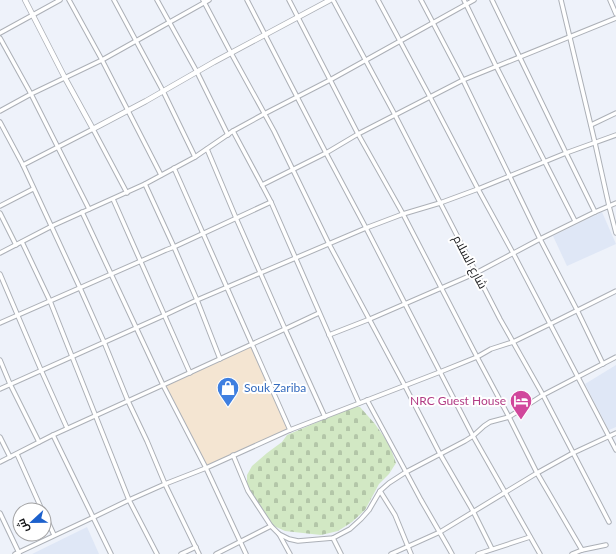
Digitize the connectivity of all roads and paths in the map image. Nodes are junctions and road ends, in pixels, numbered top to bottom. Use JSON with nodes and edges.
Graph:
{"nodes":[{"id":1,"x":25,"y":0,"type":"edge"},
{"id":2,"x":60,"y":0,"type":"edge"},
{"id":3,"x":69,"y":0,"type":"edge"},
{"id":4,"x":114,"y":0,"type":"edge"},
{"id":5,"x":157,"y":0,"type":"edge"},
{"id":6,"x":209,"y":0,"type":"edge"},
{"id":7,"x":247,"y":0,"type":"edge"},
{"id":8,"x":289,"y":0,"type":"edge"},
{"id":9,"x":331,"y":0,"type":"edge"},
{"id":10,"x":378,"y":0,"type":"edge"},
{"id":11,"x":421,"y":0,"type":"edge"},
{"id":12,"x":474,"y":0,"type":"edge"},
{"id":13,"x":492,"y":0,"type":"edge"},
{"id":14,"x":561,"y":0,"type":"edge"},
{"id":15,"x":611,"y":0,"type":"edge"},
{"id":16,"x":204,"y":1,"type":"edge"},
{"id":17,"x":465,"y":2,"type":"edge"},
{"id":18,"x":616,"y":14,"type":"edge"},
{"id":19,"x":33,"y":15,"type":"junction"},
{"id":20,"x":298,"y":17,"type":"junction"},
{"id":21,"x":616,"y":18,"type":"edge"},
{"id":22,"x":169,"y":22,"type":"junction"},
{"id":23,"x":433,"y":22,"type":"junction"},
{"id":24,"x":0,"y":34,"type":"edge"},
{"id":25,"x":265,"y":35,"type":"junction"},
{"id":26,"x":570,"y":36,"type":"junction"},
{"id":27,"x":0,"y":38,"type":"edge"},
{"id":28,"x":136,"y":41,"type":"junction"},
{"id":29,"x":400,"y":41,"type":"junction"},
{"id":30,"x":230,"y":53,"type":"junction"},
{"id":31,"x":520,"y":57,"type":"junction"},
{"id":32,"x":102,"y":60,"type":"junction"},
{"id":33,"x":366,"y":61,"type":"junction"},
{"id":34,"x":496,"y":66,"type":"junction"},
{"id":35,"x":197,"y":72,"type":"junction"},
{"id":36,"x":65,"y":78,"type":"junction"},
{"id":37,"x":330,"y":80,"type":"junction"},
{"id":38,"x":463,"y":80,"type":"junction"},
{"id":39,"x":162,"y":91,"type":"junction"},
{"id":40,"x":30,"y":94,"type":"junction"},
{"id":41,"x":297,"y":97,"type":"junction"},
{"id":42,"x":430,"y":97,"type":"junction"},
{"id":43,"x":128,"y":110,"type":"junction"},
{"id":44,"x":0,"y":111,"type":"edge"},
{"id":45,"x":616,"y":113,"type":"edge"},
{"id":46,"x":264,"y":114,"type":"junction"},
{"id":47,"x":395,"y":115,"type":"junction"},
{"id":48,"x":0,"y":122,"type":"edge"},
{"id":49,"x":591,"y":125,"type":"junction"},
{"id":50,"x":93,"y":129,"type":"junction"},
{"id":51,"x":233,"y":131,"type":"junction"},
{"id":52,"x":358,"y":134,"type":"junction"},
{"id":53,"x":228,"y":135,"type":"junction"},
{"id":54,"x":616,"y":135,"type":"edge"},
{"id":55,"x":595,"y":143,"type":"junction"},
{"id":56,"x":58,"y":147,"type":"junction"},
{"id":57,"x":207,"y":149,"type":"junction"},
{"id":58,"x":326,"y":153,"type":"junction"},
{"id":59,"x":566,"y":154,"type":"junction"},
{"id":60,"x":195,"y":157,"type":"junction"},
{"id":61,"x":545,"y":162,"type":"junction"},
{"id":62,"x":23,"y":165,"type":"junction"},
{"id":63,"x":174,"y":168,"type":"junction"},
{"id":64,"x":293,"y":170,"type":"junction"},
{"id":65,"x":161,"y":175,"type":"junction"},
{"id":66,"x":510,"y":177,"type":"junction"},
{"id":67,"x":145,"y":184,"type":"junction"},
{"id":68,"x":262,"y":184,"type":"junction"},
{"id":69,"x":33,"y":189,"type":"junction"},
{"id":70,"x":478,"y":190,"type":"junction"},
{"id":71,"x":127,"y":193,"type":"junction"},
{"id":72,"x":113,"y":199,"type":"junction"},
{"id":73,"x":271,"y":202,"type":"junction"},
{"id":74,"x":440,"y":203,"type":"junction"},
{"id":75,"x":616,"y":203,"type":"edge"},
{"id":76,"x":0,"y":206,"type":"edge"},
{"id":77,"x":609,"y":206,"type":"junction"},
{"id":78,"x":89,"y":209,"type":"junction"},
{"id":79,"x":82,"y":212,"type":"junction"},
{"id":80,"x":596,"y":212,"type":"junction"},
{"id":81,"x":0,"y":213,"type":"edge"},
{"id":82,"x":403,"y":214,"type":"junction"},
{"id":83,"x":236,"y":218,"type":"junction"},
{"id":84,"x":575,"y":222,"type":"junction"},
{"id":85,"x":52,"y":226,"type":"junction"},
{"id":86,"x":366,"y":228,"type":"junction"},
{"id":87,"x":616,"y":233,"type":"edge"},
{"id":88,"x":203,"y":234,"type":"junction"},
{"id":89,"x":540,"y":238,"type":"junction"},
{"id":90,"x":22,"y":242,"type":"junction"},
{"id":91,"x":329,"y":244,"type":"junction"},
{"id":92,"x":16,"y":245,"type":"junction"},
{"id":93,"x":174,"y":247,"type":"junction"},
{"id":94,"x":0,"y":253,"type":"edge"},
{"id":95,"x":513,"y":253,"type":"junction"},
{"id":96,"x":295,"y":258,"type":"junction"},
{"id":97,"x":141,"y":261,"type":"junction"},
{"id":98,"x":261,"y":272,"type":"junction"},
{"id":99,"x":476,"y":273,"type":"junction"},
{"id":100,"x":0,"y":274,"type":"edge"},
{"id":101,"x":112,"y":274,"type":"junction"},
{"id":102,"x":227,"y":287,"type":"junction"},
{"id":103,"x":80,"y":288,"type":"junction"},
{"id":104,"x":442,"y":288,"type":"junction"},
{"id":105,"x":616,"y":291,"type":"edge"},
{"id":106,"x":197,"y":300,"type":"junction"},
{"id":107,"x":50,"y":301,"type":"junction"},
{"id":108,"x":405,"y":304,"type":"junction"},
{"id":109,"x":577,"y":310,"type":"junction"},
{"id":110,"x":319,"y":313,"type":"junction"},
{"id":111,"x":165,"y":315,"type":"junction"},
{"id":112,"x":18,"y":316,"type":"junction"},
{"id":113,"x":370,"y":319,"type":"junction"},
{"id":114,"x":0,"y":323,"type":"edge"},
{"id":115,"x":550,"y":324,"type":"junction"},
{"id":116,"x":136,"y":328,"type":"junction"},
{"id":117,"x":285,"y":329,"type":"junction"},
{"id":118,"x":329,"y":335,"type":"junction"},
{"id":119,"x":104,"y":342,"type":"junction"},
{"id":120,"x":513,"y":342,"type":"junction"},
{"id":121,"x":252,"y":344,"type":"junction"},
{"id":122,"x":72,"y":356,"type":"junction"},
{"id":123,"x":477,"y":357,"type":"junction"},
{"id":124,"x":616,"y":357,"type":"edge"},
{"id":125,"x":220,"y":359,"type":"junction"},
{"id":126,"x":0,"y":360,"type":"edge"},
{"id":127,"x":603,"y":364,"type":"junction"},
{"id":128,"x":41,"y":370,"type":"junction"},
{"id":129,"x":440,"y":372,"type":"junction"},
{"id":130,"x":190,"y":373,"type":"junction"},
{"id":131,"x":578,"y":377,"type":"junction"},
{"id":132,"x":10,"y":384,"type":"junction"},
{"id":133,"x":163,"y":385,"type":"junction"},
{"id":134,"x":405,"y":386,"type":"junction"},
{"id":135,"x":0,"y":389,"type":"edge"},
{"id":136,"x":543,"y":395,"type":"junction"},
{"id":137,"x":367,"y":400,"type":"junction"},
{"id":138,"x":128,"y":401,"type":"junction"},
{"id":139,"x":359,"y":403,"type":"junction"},
{"id":140,"x":95,"y":416,"type":"junction"},
{"id":141,"x":325,"y":417,"type":"junction"},
{"id":142,"x":509,"y":417,"type":"junction"},
{"id":143,"x":67,"y":428,"type":"junction"},
{"id":144,"x":290,"y":430,"type":"junction"},
{"id":145,"x":616,"y":433,"type":"edge"},
{"id":146,"x":53,"y":435,"type":"junction"},
{"id":147,"x":474,"y":436,"type":"junction"},
{"id":148,"x":609,"y":436,"type":"junction"},
{"id":149,"x":0,"y":437,"type":"edge"},
{"id":150,"x":39,"y":442,"type":"junction"},
{"id":151,"x":616,"y":450,"type":"edge"},
{"id":152,"x":574,"y":453,"type":"junction"},
{"id":153,"x":17,"y":454,"type":"junction"},
{"id":154,"x":440,"y":454,"type":"junction"},
{"id":155,"x":233,"y":455,"type":"junction"},
{"id":156,"x":10,"y":457,"type":"junction"},
{"id":157,"x":0,"y":462,"type":"edge"},
{"id":158,"x":206,"y":468,"type":"junction"},
{"id":159,"x":406,"y":472,"type":"junction"},
{"id":160,"x":537,"y":472,"type":"junction"},
{"id":161,"x":165,"y":484,"type":"junction"},
{"id":162,"x":380,"y":491,"type":"junction"},
{"id":163,"x":506,"y":491,"type":"junction"},
{"id":164,"x":129,"y":500,"type":"junction"},
{"id":165,"x":38,"y":502,"type":"edge"},
{"id":166,"x":473,"y":511,"type":"junction"},
{"id":167,"x":0,"y":513,"type":"edge"},
{"id":168,"x":94,"y":517,"type":"junction"},
{"id":169,"x":609,"y":522,"type":"dead end"},
{"id":170,"x":271,"y":526,"type":"junction"},
{"id":171,"x":52,"y":531,"type":"edge"},
{"id":172,"x":440,"y":532,"type":"junction"},
{"id":173,"x":279,"y":534,"type":"junction"},
{"id":174,"x":54,"y":535,"type":"junction"},
{"id":175,"x":530,"y":537,"type":"junction"},
{"id":176,"x":333,"y":538,"type":"junction"},
{"id":177,"x":240,"y":543,"type":"junction"},
{"id":178,"x":606,"y":545,"type":"dead end"},
{"id":179,"x":408,"y":546,"type":"junction"},
{"id":180,"x":196,"y":547,"type":"junction"},
{"id":181,"x":492,"y":549,"type":"junction"},
{"id":182,"x":582,"y":550,"type":"junction"},
{"id":183,"x":18,"y":553,"type":"edge"},
{"id":184,"x":111,"y":554,"type":"edge"},
{"id":185,"x":157,"y":554,"type":"edge"},
{"id":186,"x":181,"y":554,"type":"edge"},
{"id":187,"x":199,"y":554,"type":"edge"},
{"id":188,"x":216,"y":554,"type":"edge"},
{"id":189,"x":246,"y":554,"type":"edge"},
{"id":190,"x":290,"y":554,"type":"edge"},
{"id":191,"x":341,"y":554,"type":"edge"},
{"id":192,"x":391,"y":554,"type":"edge"},
{"id":193,"x":411,"y":554,"type":"edge"},
{"id":194,"x":452,"y":554,"type":"edge"},
{"id":195,"x":478,"y":554,"type":"edge"},
{"id":196,"x":540,"y":554,"type":"edge"},
{"id":197,"x":572,"y":554,"type":"edge"}],
"edges":[{"from":1,"to":19,"type":"street"},
{"from":2,"to":19,"type":"street"},
{"from":3,"to":32,"type":"street"},
{"from":4,"to":28,"type":"street"},
{"from":5,"to":22,"type":"street"},
{"from":6,"to":16,"type":"street"},
{"from":7,"to":25,"type":"street"},
{"from":8,"to":20,"type":"street"},
{"from":9,"to":20,"type":"street"},
{"from":9,"to":33,"type":"street","name":"شارع السلام"},
{"from":10,"to":29,"type":"street"},
{"from":11,"to":23,"type":"street"},
{"from":12,"to":17,"type":"street"},
{"from":13,"to":31,"type":"street"},
{"from":14,"to":26,"type":"street"},
{"from":15,"to":18,"type":"street"},
{"from":16,"to":22,"type":"street"},
{"from":16,"to":30,"type":"street"},
{"from":17,"to":23,"type":"street"},
{"from":17,"to":34,"type":"street"},
{"from":19,"to":24,"type":"street"},
{"from":19,"to":36,"type":"street"},
{"from":20,"to":25,"type":"street"},
{"from":20,"to":37,"type":"street"},
{"from":21,"to":26,"type":"street"},
{"from":22,"to":28,"type":"street"},
{"from":22,"to":35,"type":"street"},
{"from":23,"to":29,"type":"street"},
{"from":23,"to":38,"type":"street"},
{"from":25,"to":30,"type":"street"},
{"from":25,"to":41,"type":"street"},
{"from":26,"to":31,"type":"street"},
{"from":26,"to":49,"type":"street"},
{"from":27,"to":40,"type":"street"},
{"from":28,"to":32,"type":"street"},
{"from":28,"to":39,"type":"street"},
{"from":29,"to":33,"type":"street"},
{"from":29,"to":42,"type":"street"},
{"from":30,"to":35,"type":"street"},
{"from":30,"to":46,"type":"street"},
{"from":31,"to":34,"type":"street"},
{"from":31,"to":59,"type":"street"},
{"from":32,"to":36,"type":"street"},
{"from":32,"to":43,"type":"street"},
{"from":33,"to":37,"type":"street"},
{"from":33,"to":47,"type":"street","name":"شارع السلام"},
{"from":34,"to":38,"type":"street"},
{"from":34,"to":61,"type":"street"},
{"from":35,"to":39,"type":"street"},
{"from":35,"to":53,"type":"street"},
{"from":36,"to":40,"type":"street"},
{"from":36,"to":50,"type":"street"},
{"from":37,"to":41,"type":"street"},
{"from":37,"to":52,"type":"street"},
{"from":38,"to":42,"type":"street"},
{"from":38,"to":66,"type":"street"},
{"from":39,"to":43,"type":"street"},
{"from":39,"to":60,"type":"street"},
{"from":40,"to":44,"type":"street"},
{"from":40,"to":56,"type":"street"},
{"from":41,"to":46,"type":"street"},
{"from":41,"to":58,"type":"street"},
{"from":42,"to":47,"type":"street"},
{"from":42,"to":70,"type":"street"},
{"from":43,"to":50,"type":"street"},
{"from":43,"to":65,"type":"street"},
{"from":45,"to":49,"type":"street"},
{"from":46,"to":51,"type":"street"},
{"from":46,"to":64,"type":"street"},
{"from":47,"to":52,"type":"street"},
{"from":47,"to":74,"type":"street","name":"شارع السلام"},
{"from":48,"to":62,"type":"street"},
{"from":49,"to":55,"type":"street"},
{"from":50,"to":56,"type":"street"},
{"from":50,"to":71,"type":"street"},
{"from":51,"to":53,"type":"street"},
{"from":51,"to":68,"type":"street"},
{"from":52,"to":58,"type":"street"},
{"from":52,"to":82,"type":"street"},
{"from":53,"to":57,"type":"street"},
{"from":54,"to":55,"type":"street"},
{"from":55,"to":59,"type":"street"},
{"from":55,"to":77,"type":"street"},
{"from":56,"to":62,"type":"street"},
{"from":56,"to":78,"type":"street"},
{"from":57,"to":60,"type":"street"},
{"from":57,"to":83,"type":"street"},
{"from":58,"to":64,"type":"street"},
{"from":58,"to":86,"type":"street"},
{"from":59,"to":61,"type":"street"},
{"from":59,"to":80,"type":"street"},
{"from":60,"to":63,"type":"street"},
{"from":61,"to":66,"type":"street"},
{"from":61,"to":84,"type":"street"},
{"from":62,"to":69,"type":"street"},
{"from":63,"to":65,"type":"street"},
{"from":63,"to":88,"type":"street"},
{"from":64,"to":68,"type":"street"},
{"from":64,"to":91,"type":"street"},
{"from":65,"to":67,"type":"street"},
{"from":66,"to":70,"type":"street"},
{"from":66,"to":89,"type":"street"},
{"from":67,"to":71,"type":"street"},
{"from":67,"to":93,"type":"street"},
{"from":68,"to":73,"type":"street"},
{"from":69,"to":76,"type":"street"},
{"from":69,"to":85,"type":"street"},
{"from":70,"to":74,"type":"street"},
{"from":70,"to":95,"type":"street"},
{"from":71,"to":72,"type":"street"},
{"from":72,"to":78,"type":"street"},
{"from":72,"to":97,"type":"street"},
{"from":73,"to":83,"type":"street"},
{"from":73,"to":96,"type":"street"},
{"from":74,"to":82,"type":"street"},
{"from":74,"to":99,"type":"street","name":"شارع السلام"},
{"from":75,"to":77,"type":"street"},
{"from":77,"to":80,"type":"street"},
{"from":77,"to":87,"type":"street"},
{"from":78,"to":79,"type":"street"},
{"from":79,"to":85,"type":"street"},
{"from":79,"to":101,"type":"street"},
{"from":80,"to":84,"type":"street"},
{"from":81,"to":92,"type":"street"},
{"from":82,"to":86,"type":"street"},
{"from":82,"to":104,"type":"street"},
{"from":83,"to":88,"type":"street"},
{"from":83,"to":98,"type":"street"},
{"from":84,"to":89,"type":"street"},
{"from":85,"to":90,"type":"street"},
{"from":85,"to":103,"type":"street"},
{"from":86,"to":91,"type":"street"},
{"from":86,"to":108,"type":"street"},
{"from":88,"to":93,"type":"street"},
{"from":88,"to":102,"type":"street"},
{"from":89,"to":95,"type":"street"},
{"from":89,"to":109,"type":"street"},
{"from":90,"to":92,"type":"street"},
{"from":90,"to":107,"type":"street"},
{"from":91,"to":96,"type":"street"},
{"from":91,"to":113,"type":"street"},
{"from":92,"to":94,"type":"street"},
{"from":93,"to":97,"type":"street"},
{"from":93,"to":106,"type":"street"},
{"from":95,"to":99,"type":"street"},
{"from":95,"to":115,"type":"street"},
{"from":96,"to":98,"type":"street"},
{"from":96,"to":110,"type":"street"},
{"from":97,"to":101,"type":"street"},
{"from":97,"to":111,"type":"street"},
{"from":98,"to":102,"type":"street"},
{"from":98,"to":117,"type":"street"},
{"from":99,"to":104,"type":"street"},
{"from":99,"to":120,"type":"street","name":"شارع السلام"},
{"from":100,"to":112,"type":"street"},
{"from":101,"to":103,"type":"street"},
{"from":101,"to":116,"type":"street"},
{"from":102,"to":106,"type":"street"},
{"from":102,"to":121,"type":"street"},
{"from":103,"to":107,"type":"street"},
{"from":103,"to":119,"type":"street"},
{"from":104,"to":108,"type":"street"},
{"from":104,"to":123,"type":"street"},
{"from":105,"to":109,"type":"street"},
{"from":106,"to":111,"type":"street"},
{"from":106,"to":125,"type":"street"},
{"from":107,"to":112,"type":"street"},
{"from":107,"to":122,"type":"street"},
{"from":108,"to":113,"type":"street"},
{"from":108,"to":129,"type":"street"},
{"from":109,"to":115,"type":"street"},
{"from":109,"to":127,"type":"street"},
{"from":110,"to":117,"type":"street"},
{"from":110,"to":118,"type":"street"},
{"from":111,"to":116,"type":"street"},
{"from":111,"to":130,"type":"street"},
{"from":112,"to":114,"type":"street"},
{"from":112,"to":128,"type":"street"},
{"from":113,"to":118,"type":"street"},
{"from":113,"to":134,"type":"street"},
{"from":115,"to":120,"type":"street"},
{"from":115,"to":131,"type":"street"},
{"from":116,"to":119,"type":"street"},
{"from":116,"to":133,"type":"street"},
{"from":117,"to":121,"type":"street"},
{"from":117,"to":141,"type":"street"},
{"from":118,"to":139,"type":"street"},
{"from":119,"to":122,"type":"street"},
{"from":119,"to":138,"type":"street"},
{"from":120,"to":123,"type":"street"},
{"from":120,"to":136,"type":"street","name":"شارع السلام"},
{"from":121,"to":125,"type":"street"},
{"from":121,"to":144,"type":"street"},
{"from":122,"to":128,"type":"street"},
{"from":122,"to":140,"type":"street"},
{"from":123,"to":129,"type":"street"},
{"from":123,"to":142,"type":"street"},
{"from":124,"to":127,"type":"street"},
{"from":125,"to":130,"type":"street"},
{"from":126,"to":132,"type":"street"},
{"from":127,"to":131,"type":"street"},
{"from":128,"to":132,"type":"street"},
{"from":128,"to":143,"type":"street"},
{"from":129,"to":134,"type":"street"},
{"from":129,"to":147,"type":"street"},
{"from":130,"to":133,"type":"street"},
{"from":131,"to":136,"type":"street"},
{"from":131,"to":148,"type":"street"},
{"from":132,"to":135,"type":"street"},
{"from":132,"to":150,"type":"street"},
{"from":133,"to":138,"type":"street"},
{"from":133,"to":158,"type":"street"},
{"from":134,"to":137,"type":"street"},
{"from":134,"to":154,"type":"street"},
{"from":136,"to":142,"type":"street"},
{"from":136,"to":152,"type":"street","name":"شارع السلام"},
{"from":137,"to":139,"type":"street"},
{"from":137,"to":159,"type":"street"},
{"from":138,"to":140,"type":"street"},
{"from":138,"to":161,"type":"street"},
{"from":139,"to":141,"type":"street"},
{"from":140,"to":143,"type":"street"},
{"from":140,"to":164,"type":"street"},
{"from":141,"to":144,"type":"street"},
{"from":142,"to":147,"type":"street"},
{"from":142,"to":160,"type":"street"},
{"from":143,"to":146,"type":"street"},
{"from":144,"to":155,"type":"street"},
{"from":145,"to":148,"type":"street"},
{"from":146,"to":150,"type":"street"},
{"from":146,"to":168,"type":"street"},
{"from":147,"to":154,"type":"street"},
{"from":147,"to":163,"type":"street"},
{"from":148,"to":151,"type":"street"},
{"from":148,"to":152,"type":"street"},
{"from":149,"to":156,"type":"street"},
{"from":150,"to":153,"type":"street"},
{"from":152,"to":160,"type":"street"},
{"from":152,"to":169,"type":"street","name":"شارع السلام"},
{"from":153,"to":156,"type":"street"},
{"from":153,"to":165,"type":"street"},
{"from":154,"to":159,"type":"street"},
{"from":154,"to":166,"type":"street"},
{"from":155,"to":158,"type":"street"},
{"from":155,"to":170,"type":"street"},
{"from":156,"to":157,"type":"street"},
{"from":158,"to":161,"type":"street"},
{"from":158,"to":177,"type":"street"},
{"from":159,"to":162,"type":"street"},
{"from":159,"to":172,"type":"street"},
{"from":160,"to":163,"type":"street"},
{"from":160,"to":182,"type":"street"},
{"from":161,"to":164,"type":"street"},
{"from":161,"to":180,"type":"street"},
{"from":162,"to":176,"type":"street"},
{"from":162,"to":179,"type":"street"},
{"from":163,"to":166,"type":"street"},
{"from":163,"to":175,"type":"street"},
{"from":164,"to":168,"type":"street"},
{"from":164,"to":185,"type":"street"},
{"from":166,"to":172,"type":"street"},
{"from":166,"to":181,"type":"street"},
{"from":167,"to":183,"type":"street"},
{"from":168,"to":174,"type":"street"},
{"from":168,"to":184,"type":"street"},
{"from":170,"to":173,"type":"street"},
{"from":170,"to":177,"type":"street"},
{"from":171,"to":174,"type":"street"},
{"from":172,"to":179,"type":"street"},
{"from":172,"to":194,"type":"street"},
{"from":173,"to":176,"type":"street"},
{"from":173,"to":190,"type":"street"},
{"from":174,"to":183,"type":"street"},
{"from":175,"to":181,"type":"street"},
{"from":175,"to":196,"type":"street"},
{"from":176,"to":191,"type":"street"},
{"from":177,"to":188,"type":"street"},
{"from":177,"to":189,"type":"street"},
{"from":178,"to":182,"type":"street"},
{"from":179,"to":192,"type":"street"},
{"from":179,"to":193,"type":"street"},
{"from":180,"to":186,"type":"street"},
{"from":180,"to":187,"type":"street"},
{"from":181,"to":195,"type":"street"},
{"from":182,"to":197,"type":"street"}]}
